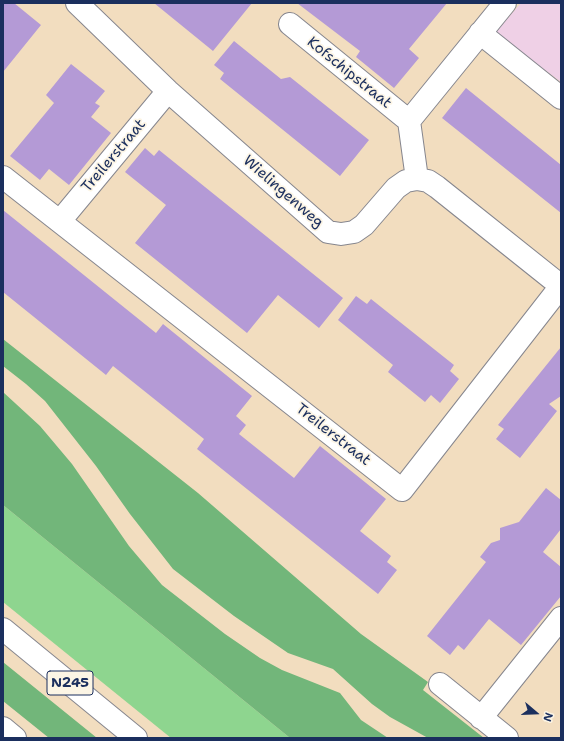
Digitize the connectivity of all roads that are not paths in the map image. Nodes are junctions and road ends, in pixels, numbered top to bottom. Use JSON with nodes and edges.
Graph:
{"nodes":[{"id":1,"x":78,"y":3,"type":"edge"},
{"id":2,"x":505,"y":3,"type":"edge"},
{"id":3,"x":290,"y":24,"type":"dead end"},
{"id":4,"x":480,"y":33,"type":"junction"},
{"id":5,"x":168,"y":91,"type":"junction"},
{"id":6,"x":561,"y":98,"type":"edge"},
{"id":7,"x":409,"y":121,"type":"junction"},
{"id":8,"x":3,"y":177,"type":"edge"},
{"id":9,"x":417,"y":179,"type":"junction"},
{"id":10,"x":60,"y":221,"type":"junction"},
{"id":11,"x":561,"y":286,"type":"edge"},
{"id":12,"x":561,"y":618,"type":"edge"},
{"id":13,"x":3,"y":629,"type":"edge"},
{"id":14,"x":440,"y":684,"type":"dead end"},
{"id":15,"x":481,"y":718,"type":"junction"},
{"id":16,"x":3,"y":728,"type":"edge"},
{"id":17,"x":15,"y":738,"type":"edge"},
{"id":18,"x":136,"y":738,"type":"edge"},
{"id":19,"x":507,"y":738,"type":"edge"}],
"edges":[{"from":1,"to":5,"type":"street","name":"Wielingenweg"},
{"from":2,"to":4,"type":"street"},
{"from":3,"to":7,"type":"street","name":"Kofschipstraat"},
{"from":4,"to":6,"type":"street"},
{"from":4,"to":7,"type":"street"},
{"from":5,"to":9,"type":"street","name":"Wielingenweg"},
{"from":5,"to":10,"type":"street","name":"Treilerstraat"},
{"from":7,"to":9,"type":"street"},
{"from":8,"to":10,"type":"street","name":"Treilerstraat"},
{"from":9,"to":11,"type":"street"},
{"from":10,"to":11,"type":"street","name":"Treilerstraat"},
{"from":12,"to":15,"type":"street"},
{"from":13,"to":18,"type":"street","number":"N245"},
{"from":14,"to":15,"type":"street"},
{"from":15,"to":19,"type":"street"},
{"from":16,"to":17,"type":"street"}]}
